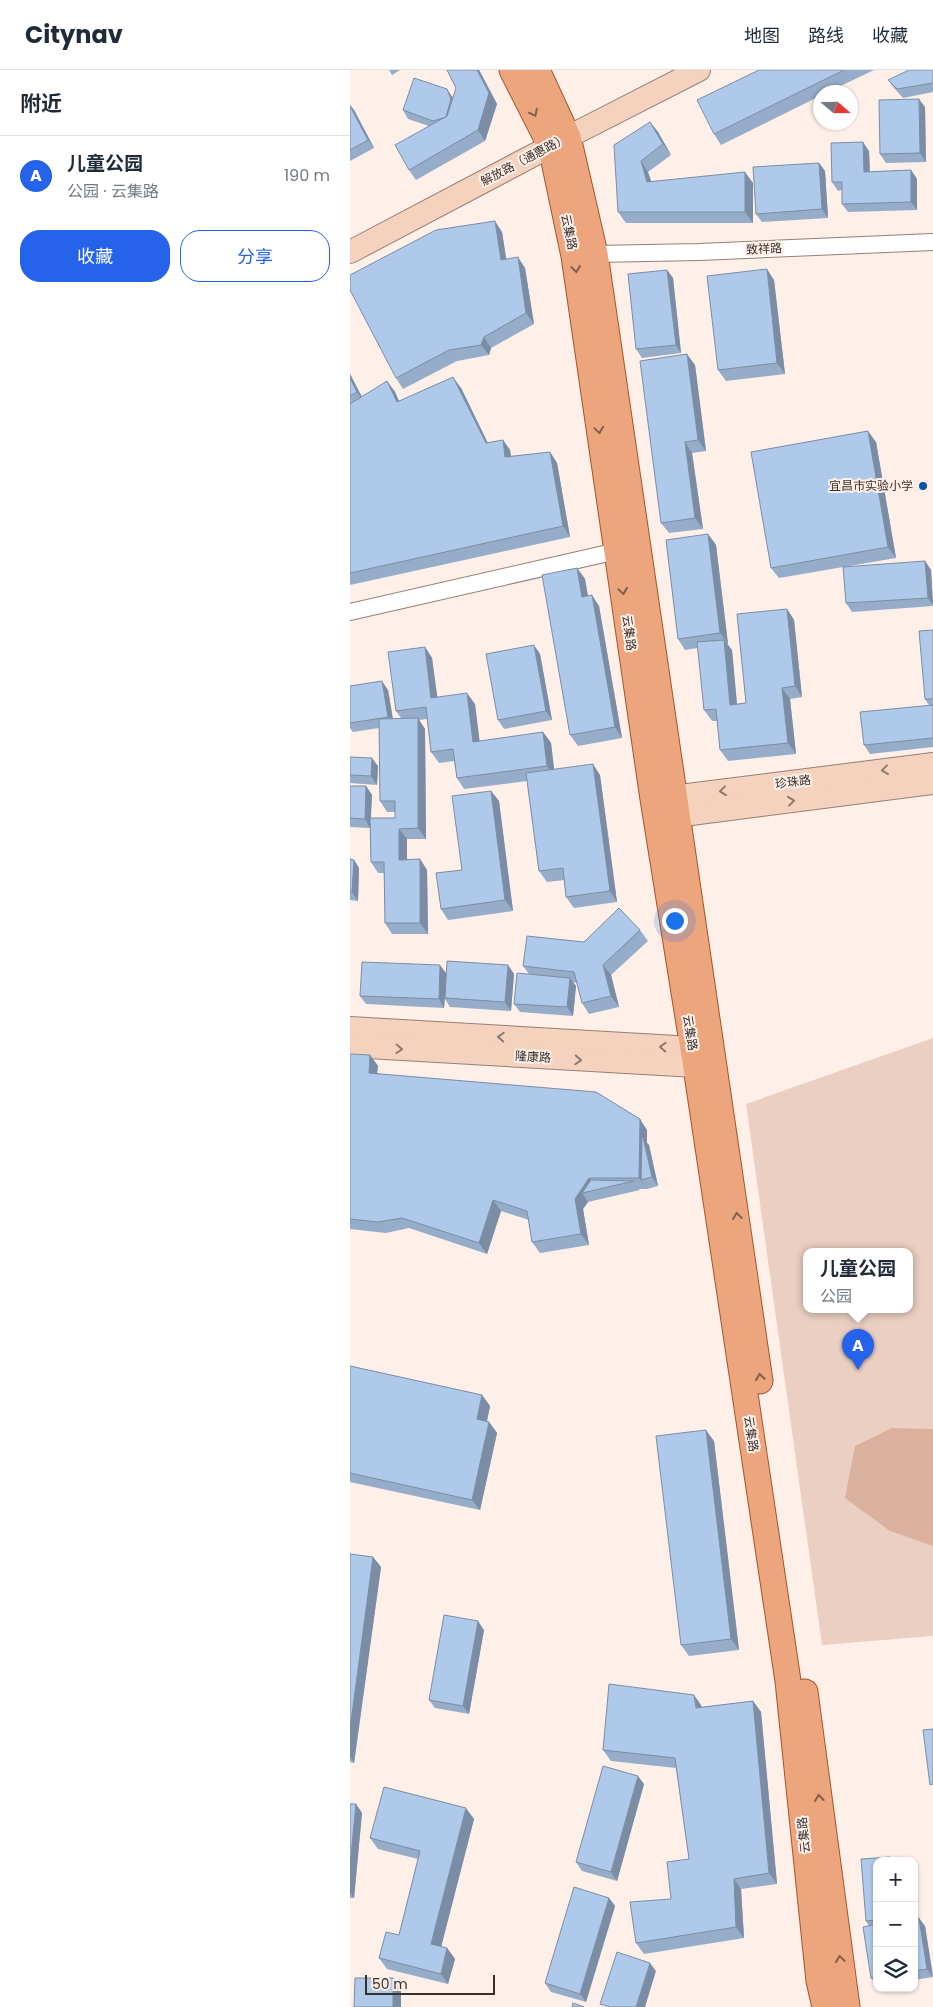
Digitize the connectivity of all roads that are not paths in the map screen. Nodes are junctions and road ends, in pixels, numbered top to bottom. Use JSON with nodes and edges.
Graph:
{"nodes":[{"id":1,"x":512,"y":70,"type":"edge"},
{"id":2,"x":537,"y":70,"type":"edge"},
{"id":3,"x":699,"y":70,"type":"edge"},
{"id":4,"x":560,"y":142,"type":"junction"},
{"id":5,"x":933,"y":242,"type":"edge"},
{"id":6,"x":350,"y":252,"type":"edge"},
{"id":7,"x":595,"y":254,"type":"junction"},
{"id":8,"x":617,"y":551,"type":"junction"},
{"id":9,"x":350,"y":612,"type":"edge"},
{"id":10,"x":933,"y":764,"type":"edge"},
{"id":11,"x":933,"y":783,"type":"edge"},
{"id":12,"x":666,"y":808,"type":"junction"},
{"id":13,"x":350,"y":1028,"type":"edge"},
{"id":14,"x":350,"y":1046,"type":"edge"},
{"id":15,"x":704,"y":1058,"type":"junction"},
{"id":16,"x":825,"y":2007,"type":"edge"},
{"id":17,"x":847,"y":2007,"type":"edge"}],
"edges":[{"from":1,"to":4,"type":"main road","name":"云集路","one_way":true},
{"from":2,"to":4,"type":"main road","name":"云集路"},
{"from":3,"to":4,"type":"main road","name":"解放路（通惠路）"},
{"from":4,"to":6,"type":"main road","name":"解放路（通惠路）"},
{"from":4,"to":7,"type":"main road","name":"云集路"},
{"from":4,"to":8,"type":"main road","name":"云集路","one_way":true},
{"from":5,"to":7,"type":"street","name":"致祥路"},
{"from":7,"to":12,"type":"main road","name":"云集路"},
{"from":8,"to":9,"type":"street"},
{"from":8,"to":12,"type":"main road","name":"云集路","one_way":true},
{"from":10,"to":12,"type":"main road","name":"珍珠路","one_way":true},
{"from":12,"to":11,"type":"main road","name":"珍珠路","one_way":true},
{"from":12,"to":15,"type":"main road","name":"云集路"},
{"from":15,"to":13,"type":"main road","name":"隆康路","one_way":true},
{"from":14,"to":15,"type":"main road","name":"隆康路","one_way":true},
{"from":15,"to":16,"type":"main road","name":"云集路"},
{"from":17,"to":15,"type":"main road","name":"云集路","one_way":true}]}
